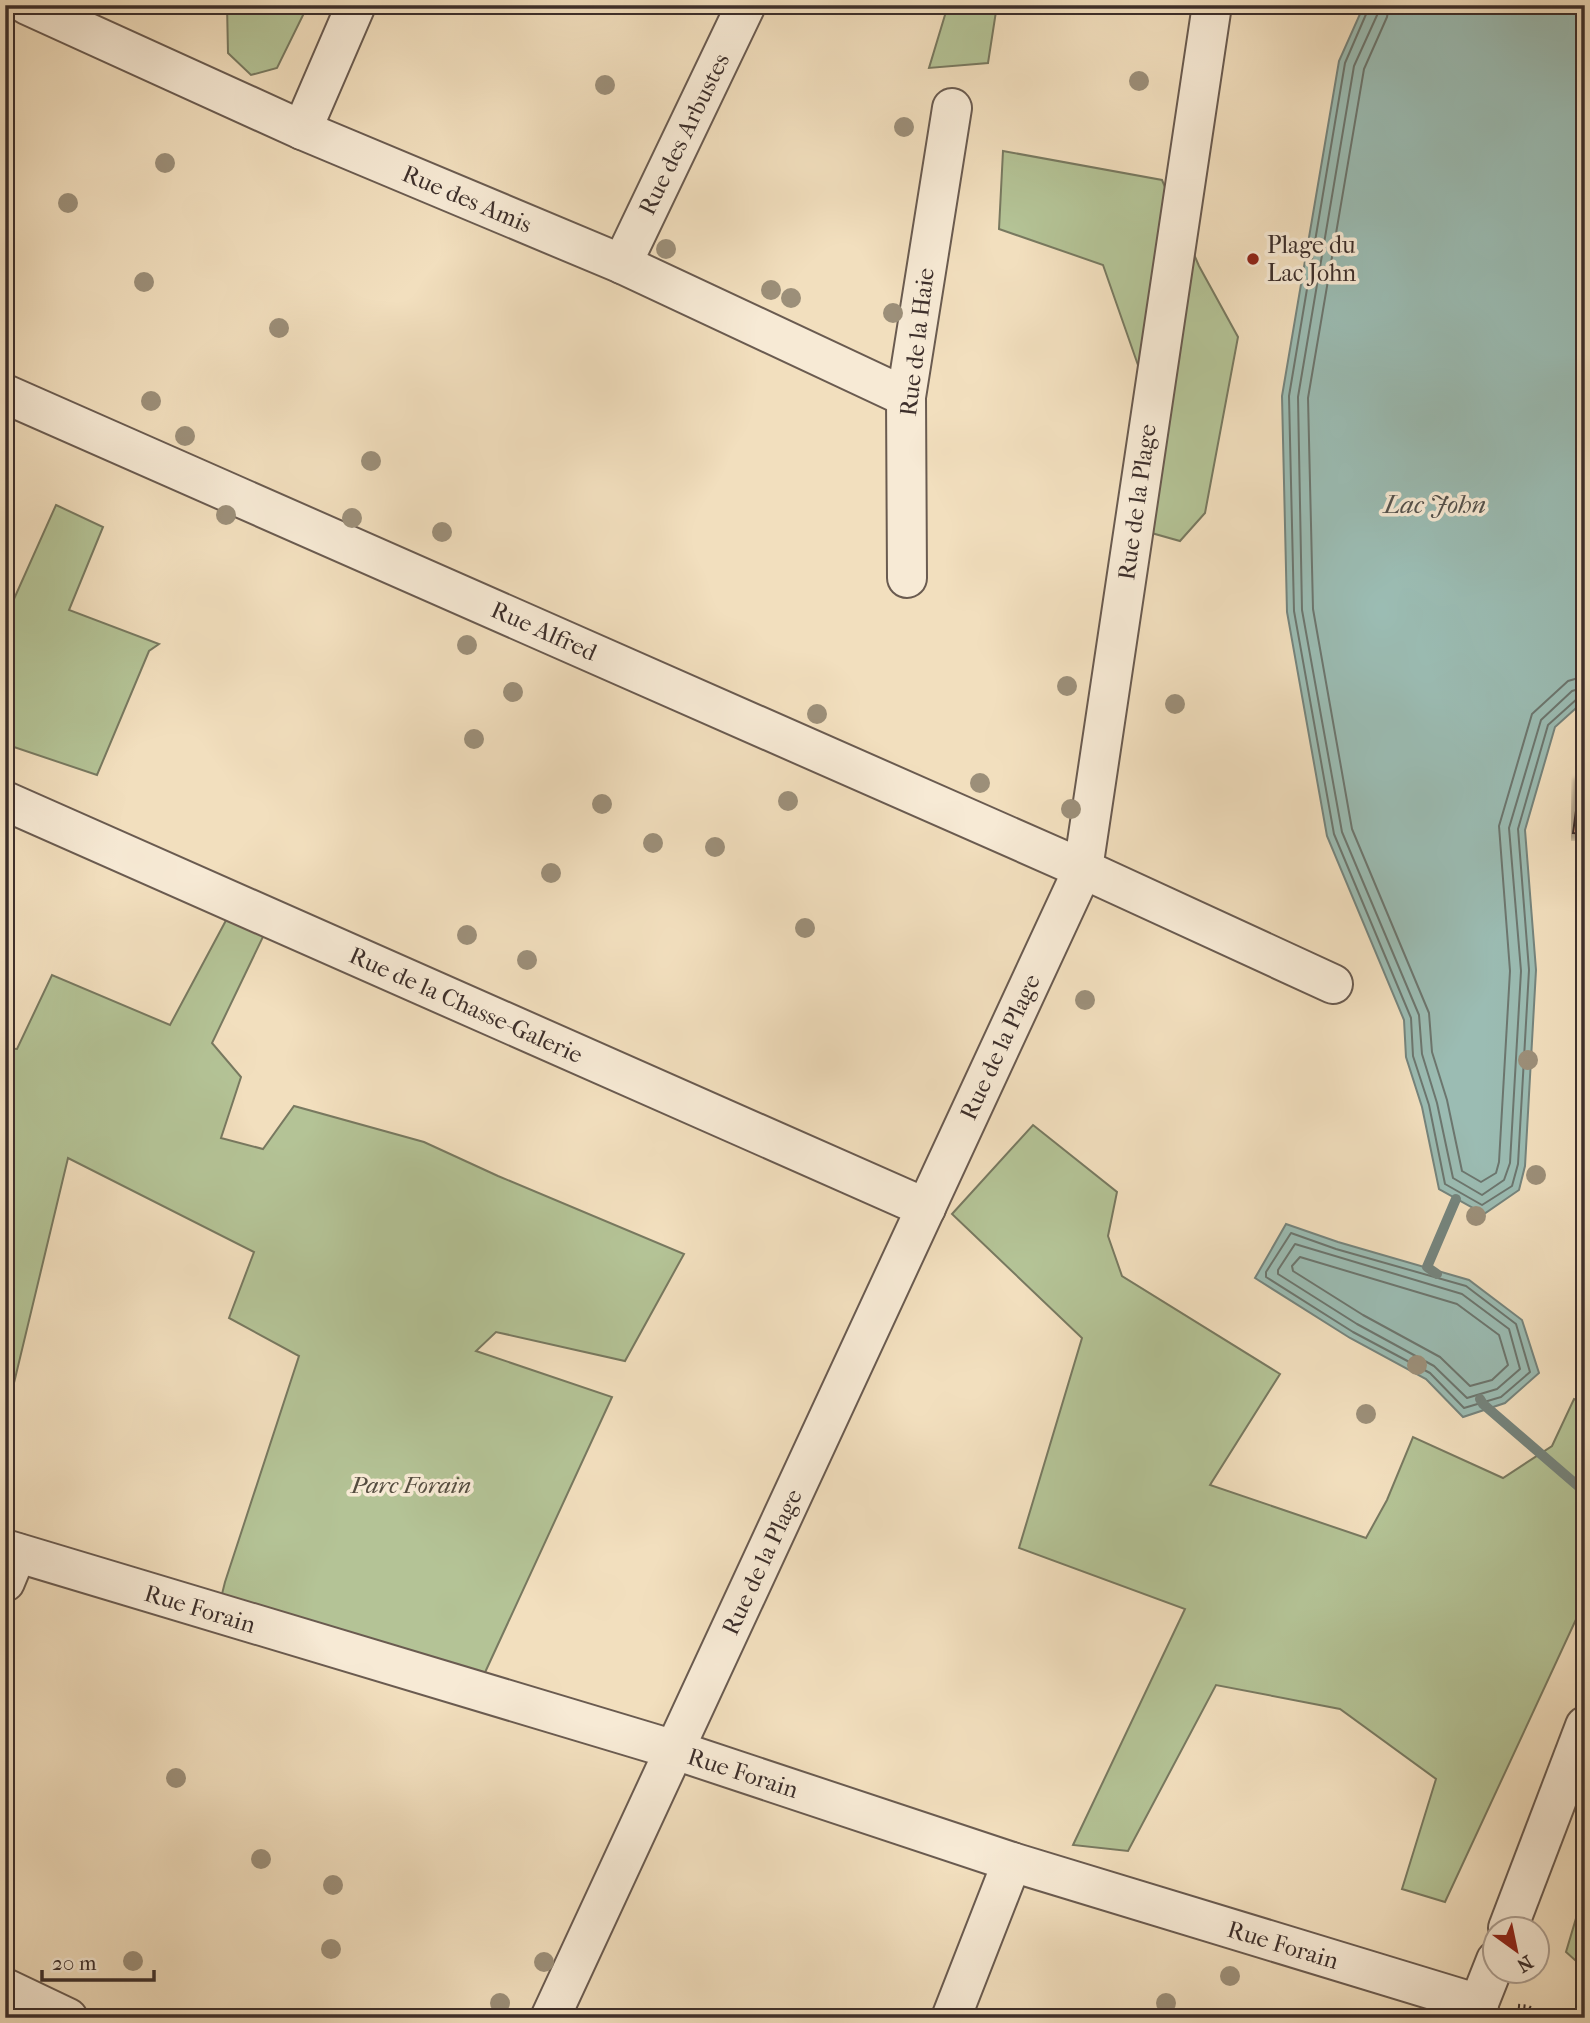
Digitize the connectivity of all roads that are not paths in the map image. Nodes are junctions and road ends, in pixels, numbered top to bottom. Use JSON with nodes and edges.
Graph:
{"nodes":[{"id":1,"x":27,"y":5,"type":"edge"},
{"id":2,"x":356,"y":5,"type":"edge"},
{"id":3,"x":746,"y":5,"type":"edge"},
{"id":4,"x":1212,"y":5,"type":"edge"},
{"id":5,"x":952,"y":108,"type":"dead end"},
{"id":6,"x":302,"y":130,"type":"junction"},
{"id":7,"x":622,"y":264,"type":"junction"},
{"id":8,"x":5,"y":394,"type":"edge"},
{"id":9,"x":906,"y":397,"type":"junction"},
{"id":10,"x":907,"y":578,"type":"dead end"},
{"id":11,"x":5,"y":801,"type":"edge"},
{"id":12,"x":1083,"y":869,"type":"junction"},
{"id":13,"x":1333,"y":984,"type":"dead end"},
{"id":14,"x":926,"y":1208,"type":"junction"},
{"id":15,"x":9,"y":1561,"type":"edge"},
{"id":16,"x":1585,"y":1726,"type":"edge"},
{"id":17,"x":674,"y":1750,"type":"junction"},
{"id":18,"x":1012,"y":1861,"type":"junction"},
{"id":19,"x":1513,"y":1914,"type":"edge"},
{"id":20,"x":1487,"y":1984,"type":"edge"},
{"id":21,"x":5,"y":1988,"type":"edge"},
{"id":22,"x":1476,"y":2011,"type":"edge"},
{"id":23,"x":68,"y":2018,"type":"edge"},
{"id":24,"x":550,"y":2018,"type":"edge"},
{"id":25,"x":951,"y":2018,"type":"edge"}],
"edges":[{"from":1,"to":6,"type":"street","name":"Rue des Amis"},
{"from":2,"to":6,"type":"street"},
{"from":3,"to":7,"type":"street","name":"Rue des Arbustes"},
{"from":4,"to":12,"type":"street","name":"Rue de la Plage"},
{"from":5,"to":9,"type":"street","name":"Rue de la Haie"},
{"from":6,"to":7,"type":"street","name":"Rue des Amis"},
{"from":7,"to":9,"type":"street","name":"Rue des Amis"},
{"from":8,"to":12,"type":"street","name":"Rue Alfred"},
{"from":9,"to":10,"type":"street","name":"Rue de la Haie"},
{"from":11,"to":14,"type":"street","name":"Rue de la Chasse-Galerie"},
{"from":12,"to":13,"type":"street","name":"Rue Alfred"},
{"from":12,"to":14,"type":"street","name":"Rue de la Plage"},
{"from":14,"to":17,"type":"street","name":"Rue de la Plage"},
{"from":15,"to":17,"type":"street","name":"Rue Forain"},
{"from":16,"to":19,"type":"street"},
{"from":17,"to":18,"type":"street","name":"Rue Forain"},
{"from":17,"to":24,"type":"street","name":"Rue de la Plage"},
{"from":18,"to":22,"type":"street","name":"Rue Forain"},
{"from":18,"to":25,"type":"street"},
{"from":20,"to":22,"type":"street"},
{"from":21,"to":23,"type":"street"}]}
